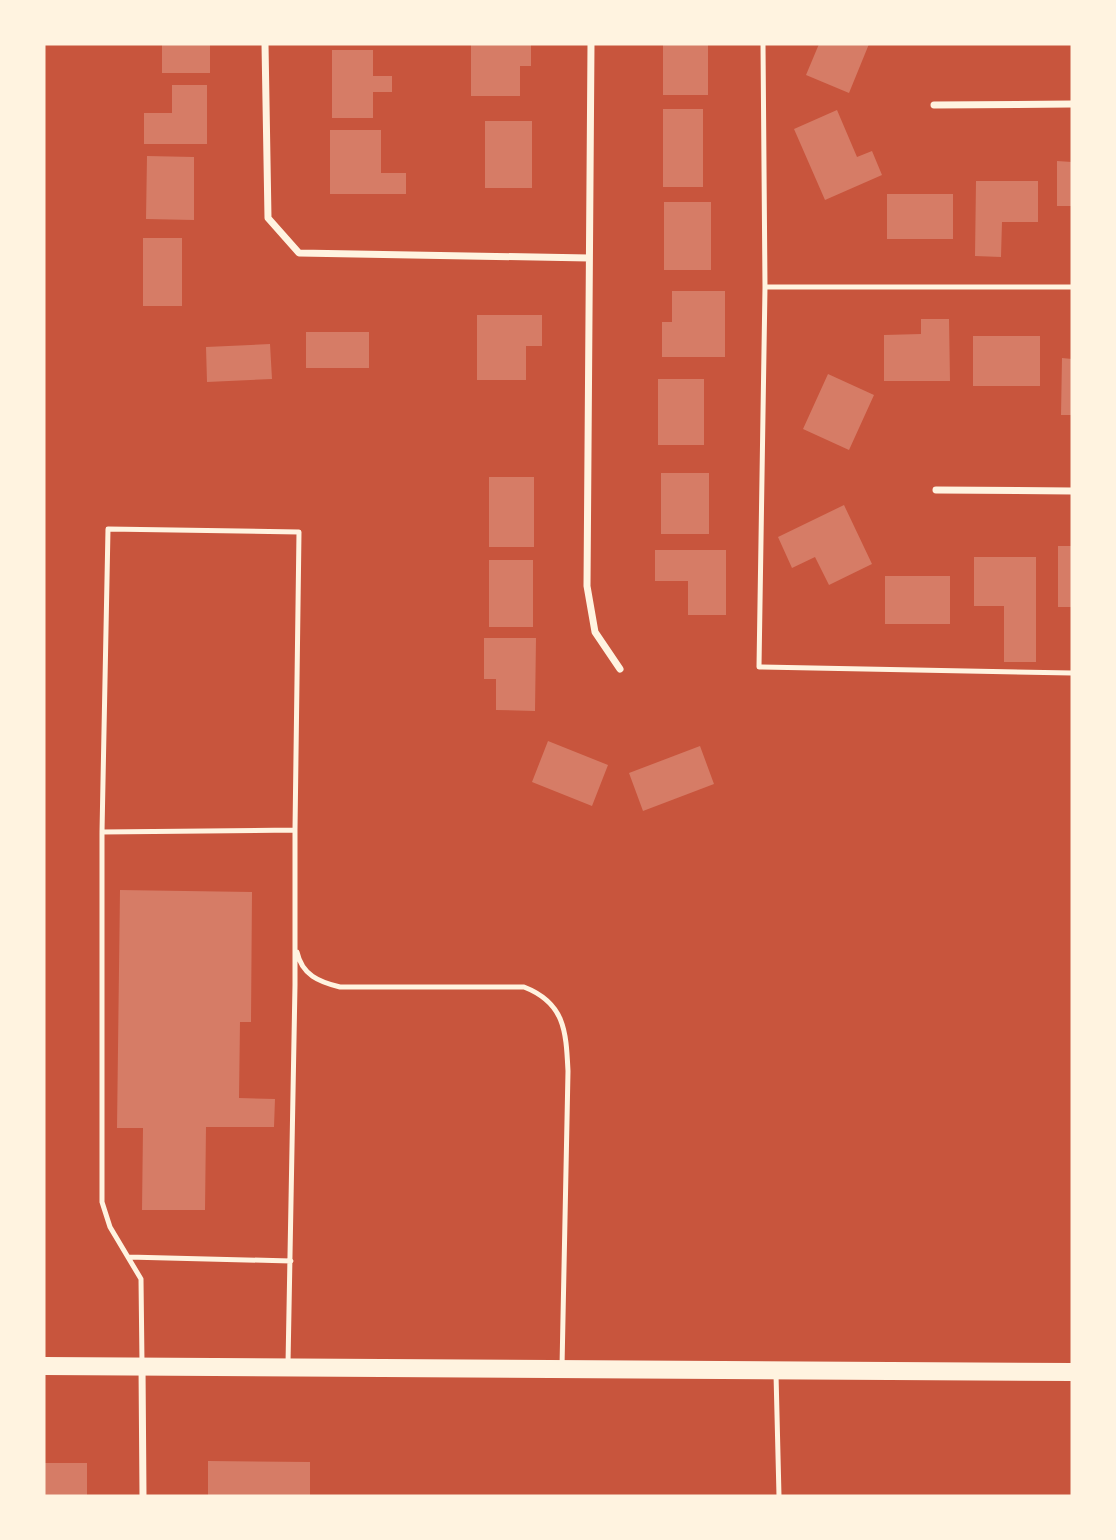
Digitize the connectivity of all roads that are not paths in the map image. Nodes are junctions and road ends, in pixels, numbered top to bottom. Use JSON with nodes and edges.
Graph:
{"nodes":[{"id":1,"x":265,"y":44,"type":"edge"},
{"id":2,"x":591,"y":44,"type":"edge"},
{"id":3,"x":763,"y":44,"type":"edge"},
{"id":4,"x":1072,"y":104,"type":"edge"},
{"id":5,"x":934,"y":105,"type":"dead end"},
{"id":6,"x":589,"y":258,"type":"junction"},
{"id":7,"x":765,"y":287,"type":"junction"},
{"id":8,"x":1072,"y":287,"type":"edge"},
{"id":9,"x":936,"y":490,"type":"dead end"},
{"id":10,"x":1072,"y":491,"type":"edge"},
{"id":11,"x":620,"y":669,"type":"dead end"},
{"id":12,"x":1072,"y":673,"type":"edge"},
{"id":13,"x":295,"y":830,"type":"junction"},
{"id":14,"x":102,"y":832,"type":"junction"},
{"id":15,"x":295,"y":942,"type":"junction"},
{"id":16,"x":128,"y":1257,"type":"junction"},
{"id":17,"x":291,"y":1261,"type":"junction"},
{"id":18,"x":44,"y":1366,"type":"edge"},
{"id":19,"x":142,"y":1366,"type":"junction"},
{"id":20,"x":288,"y":1368,"type":"junction"},
{"id":21,"x":562,"y":1370,"type":"junction"},
{"id":22,"x":776,"y":1371,"type":"junction"},
{"id":23,"x":1072,"y":1372,"type":"edge"},
{"id":24,"x":143,"y":1496,"type":"edge"},
{"id":25,"x":779,"y":1496,"type":"edge"}],
"edges":[{"from":1,"to":6,"type":"street"},
{"from":2,"to":6,"type":"street"},
{"from":3,"to":7,"type":"lane"},
{"from":4,"to":5,"type":"street"},
{"from":6,"to":11,"type":"street"},
{"from":7,"to":8,"type":"lane"},
{"from":7,"to":12,"type":"lane"},
{"from":9,"to":10,"type":"street"},
{"from":13,"to":14,"type":"lane"},
{"from":13,"to":14,"type":"lane"},
{"from":13,"to":15,"type":"lane"},
{"from":14,"to":16,"type":"lane"},
{"from":15,"to":17,"type":"lane"},
{"from":15,"to":21,"type":"lane"},
{"from":16,"to":17,"type":"lane"},
{"from":16,"to":19,"type":"lane"},
{"from":17,"to":20,"type":"lane"},
{"from":18,"to":19,"type":"main road"},
{"from":19,"to":20,"type":"main road"},
{"from":19,"to":24,"type":"street"},
{"from":20,"to":21,"type":"main road"},
{"from":21,"to":22,"type":"main road"},
{"from":22,"to":23,"type":"main road"},
{"from":22,"to":25,"type":"lane"}]}
